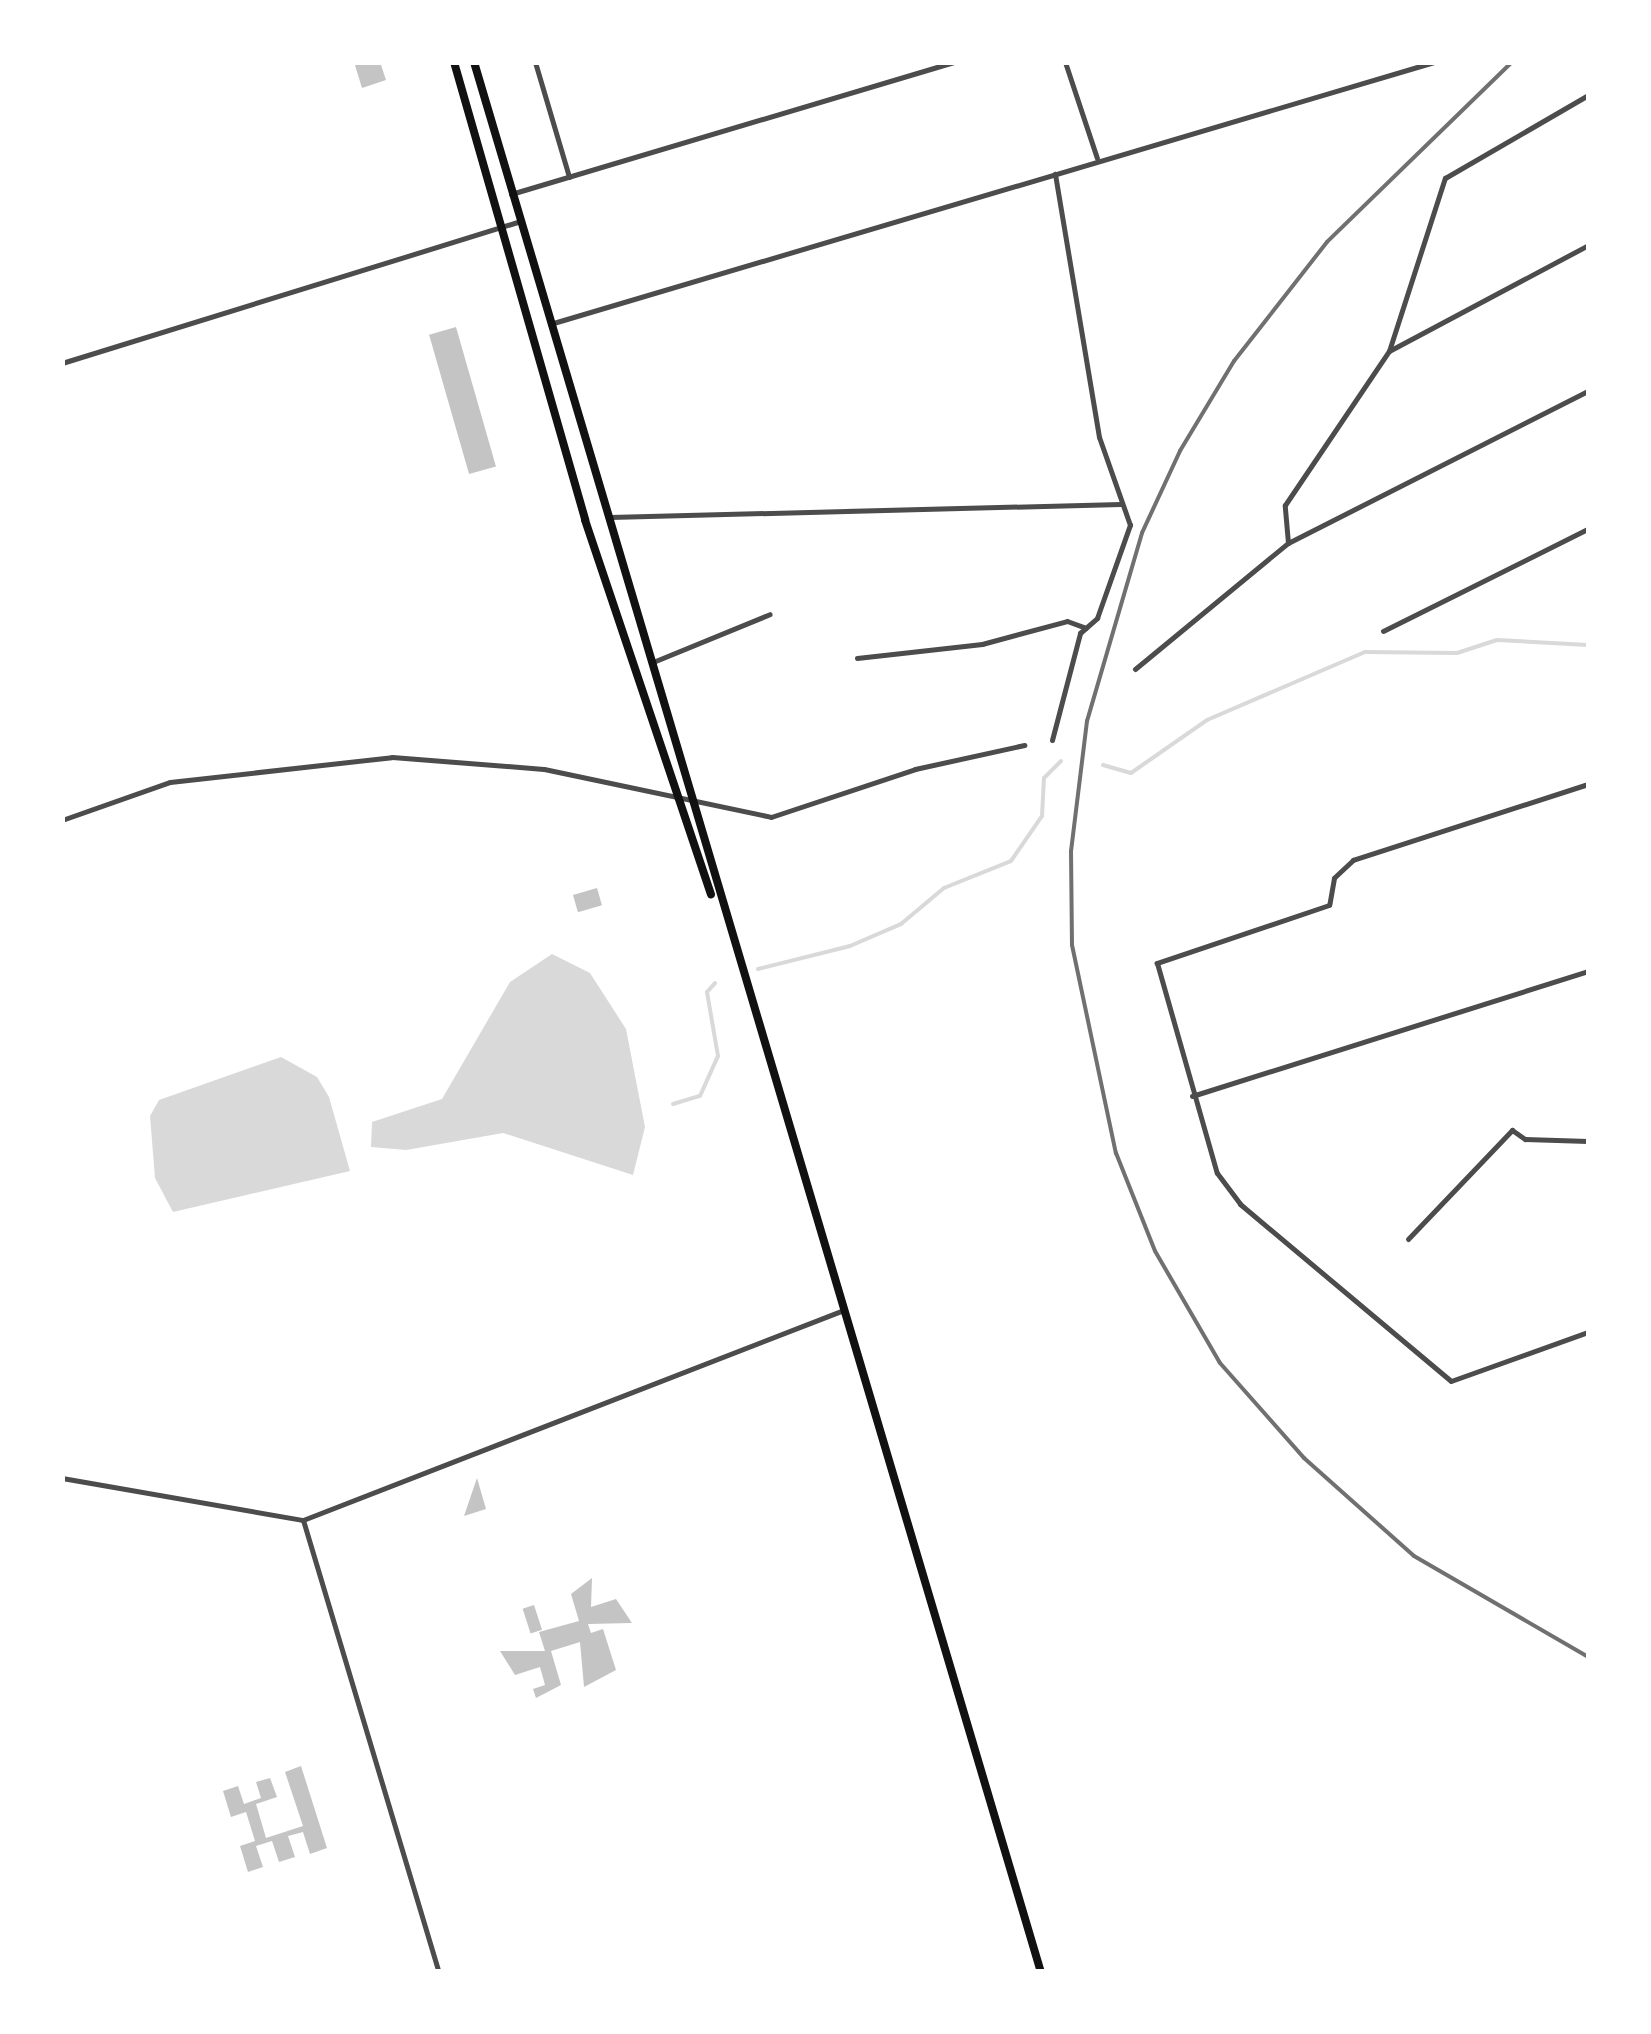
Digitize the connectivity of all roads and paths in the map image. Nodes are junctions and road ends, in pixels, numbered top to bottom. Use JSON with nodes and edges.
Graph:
{"nodes":[{"id":1,"x":454,"y":62,"type":"edge"},
{"id":2,"x":474,"y":62,"type":"edge"},
{"id":3,"x":535,"y":62,"type":"edge"},
{"id":4,"x":954,"y":62,"type":"edge"},
{"id":5,"x":1065,"y":62,"type":"edge"},
{"id":6,"x":1434,"y":62,"type":"edge"},
{"id":7,"x":1588,"y":95,"type":"edge"},
{"id":8,"x":1097,"y":158,"type":"junction"},
{"id":9,"x":1056,"y":174,"type":"junction"},
{"id":10,"x":569,"y":177,"type":"junction"},
{"id":11,"x":510,"y":194,"type":"junction"},
{"id":12,"x":518,"y":222,"type":"junction"},
{"id":13,"x":500,"y":228,"type":"junction"},
{"id":14,"x":1588,"y":245,"type":"edge"},
{"id":15,"x":549,"y":324,"type":"junction"},
{"id":16,"x":1389,"y":351,"type":"junction"},
{"id":17,"x":62,"y":362,"type":"edge"},
{"id":18,"x":1588,"y":390,"type":"edge"},
{"id":19,"x":1121,"y":504,"type":"junction"},
{"id":20,"x":606,"y":517,"type":"junction"},
{"id":21,"x":1588,"y":530,"type":"edge"},
{"id":22,"x":1288,"y":543,"type":"junction"},
{"id":23,"x":770,"y":614,"type":"dead end"},
{"id":24,"x":1086,"y":628,"type":"junction"},
{"id":25,"x":1383,"y":631,"type":"dead end"},
{"id":26,"x":857,"y":658,"type":"dead end"},
{"id":27,"x":650,"y":664,"type":"junction"},
{"id":28,"x":1134,"y":669,"type":"dead end"},
{"id":29,"x":1052,"y":740,"type":"dead end"},
{"id":30,"x":1024,"y":745,"type":"dead end"},
{"id":31,"x":1588,"y":784,"type":"edge"},
{"id":32,"x":674,"y":798,"type":"junction"},
{"id":33,"x":695,"y":805,"type":"junction"},
{"id":34,"x":62,"y":820,"type":"edge"},
{"id":35,"x":720,"y":914,"type":"junction"},
{"id":36,"x":1588,"y":970,"type":"edge"},
{"id":37,"x":1192,"y":1096,"type":"junction"},
{"id":38,"x":1588,"y":1141,"type":"edge"},
{"id":39,"x":1408,"y":1239,"type":"dead end"},
{"id":40,"x":841,"y":1310,"type":"junction"},
{"id":41,"x":1588,"y":1332,"type":"edge"},
{"id":42,"x":62,"y":1478,"type":"edge"},
{"id":43,"x":302,"y":1520,"type":"junction"},
{"id":44,"x":439,"y":1972,"type":"edge"},
{"id":45,"x":1040,"y":1972,"type":"edge"}],
"edges":[{"from":1,"to":13,"type":"main road"},
{"from":2,"to":11,"type":"main road"},
{"from":3,"to":10,"type":"street"},
{"from":4,"to":10,"type":"street"},
{"from":5,"to":8,"type":"street"},
{"from":6,"to":8,"type":"street"},
{"from":7,"to":16,"type":"street"},
{"from":8,"to":9,"type":"street"},
{"from":9,"to":15,"type":"street"},
{"from":9,"to":19,"type":"street"},
{"from":10,"to":11,"type":"street"},
{"from":11,"to":12,"type":"main road"},
{"from":12,"to":13,"type":"street"},
{"from":12,"to":15,"type":"main road"},
{"from":13,"to":17,"type":"street"},
{"from":13,"to":32,"type":"main road"},
{"from":14,"to":16,"type":"street"},
{"from":15,"to":20,"type":"main road"},
{"from":16,"to":22,"type":"street"},
{"from":18,"to":22,"type":"street"},
{"from":19,"to":20,"type":"street"},
{"from":19,"to":24,"type":"street"},
{"from":20,"to":27,"type":"main road"},
{"from":21,"to":25,"type":"street"},
{"from":22,"to":28,"type":"street"},
{"from":23,"to":27,"type":"street"},
{"from":24,"to":26,"type":"street"},
{"from":24,"to":29,"type":"street"},
{"from":27,"to":33,"type":"main road"},
{"from":30,"to":33,"type":"street"},
{"from":31,"to":37,"type":"street"},
{"from":32,"to":33,"type":"street"},
{"from":32,"to":34,"type":"street"},
{"from":32,"to":35,"type":"main road"},
{"from":33,"to":35,"type":"main road"},
{"from":35,"to":40,"type":"main road"},
{"from":36,"to":37,"type":"street"},
{"from":37,"to":41,"type":"street"},
{"from":38,"to":39,"type":"street"},
{"from":40,"to":43,"type":"street"},
{"from":40,"to":45,"type":"main road"},
{"from":42,"to":43,"type":"street"},
{"from":43,"to":44,"type":"street"}]}
